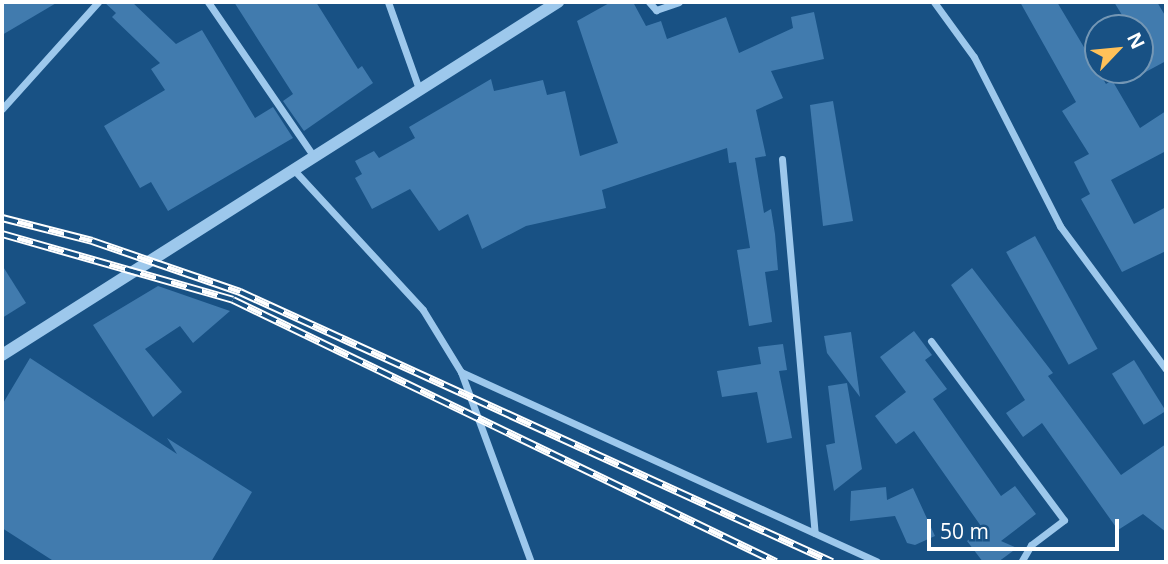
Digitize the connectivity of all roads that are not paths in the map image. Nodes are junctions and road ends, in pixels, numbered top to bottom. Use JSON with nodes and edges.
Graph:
{"nodes":[{"id":1,"x":98,"y":2,"type":"edge"},
{"id":2,"x":208,"y":2,"type":"edge"},
{"id":3,"x":388,"y":2,"type":"edge"},
{"id":4,"x":558,"y":2,"type":"edge"},
{"id":5,"x":649,"y":2,"type":"edge"},
{"id":6,"x":679,"y":2,"type":"edge"},
{"id":7,"x":934,"y":2,"type":"edge"},
{"id":8,"x":419,"y":89,"type":"junction"},
{"id":9,"x":2,"y":109,"type":"edge"},
{"id":10,"x":314,"y":157,"type":"junction"},
{"id":11,"x":782,"y":159,"type":"dead end"},
{"id":12,"x":294,"y":170,"type":"junction"},
{"id":13,"x":931,"y":341,"type":"dead end"},
{"id":14,"x":2,"y":355,"type":"edge"},
{"id":15,"x":1166,"y":369,"type":"edge"},
{"id":16,"x":461,"y":372,"type":"junction"},
{"id":17,"x":815,"y":533,"type":"junction"},
{"id":18,"x":531,"y":562,"type":"edge"},
{"id":19,"x":877,"y":562,"type":"edge"},
{"id":20,"x":1021,"y":562,"type":"edge"}],
"edges":[{"from":1,"to":9,"type":"street"},
{"from":2,"to":10,"type":"street"},
{"from":3,"to":8,"type":"street"},
{"from":4,"to":8,"type":"street"},
{"from":5,"to":6,"type":"street"},
{"from":7,"to":15,"type":"street"},
{"from":8,"to":10,"type":"street"},
{"from":10,"to":12,"type":"street"},
{"from":11,"to":17,"type":"street"},
{"from":12,"to":14,"type":"street"},
{"from":12,"to":16,"type":"street"},
{"from":13,"to":20,"type":"street"},
{"from":16,"to":17,"type":"street"},
{"from":16,"to":18,"type":"street"},
{"from":17,"to":19,"type":"street"}]}
